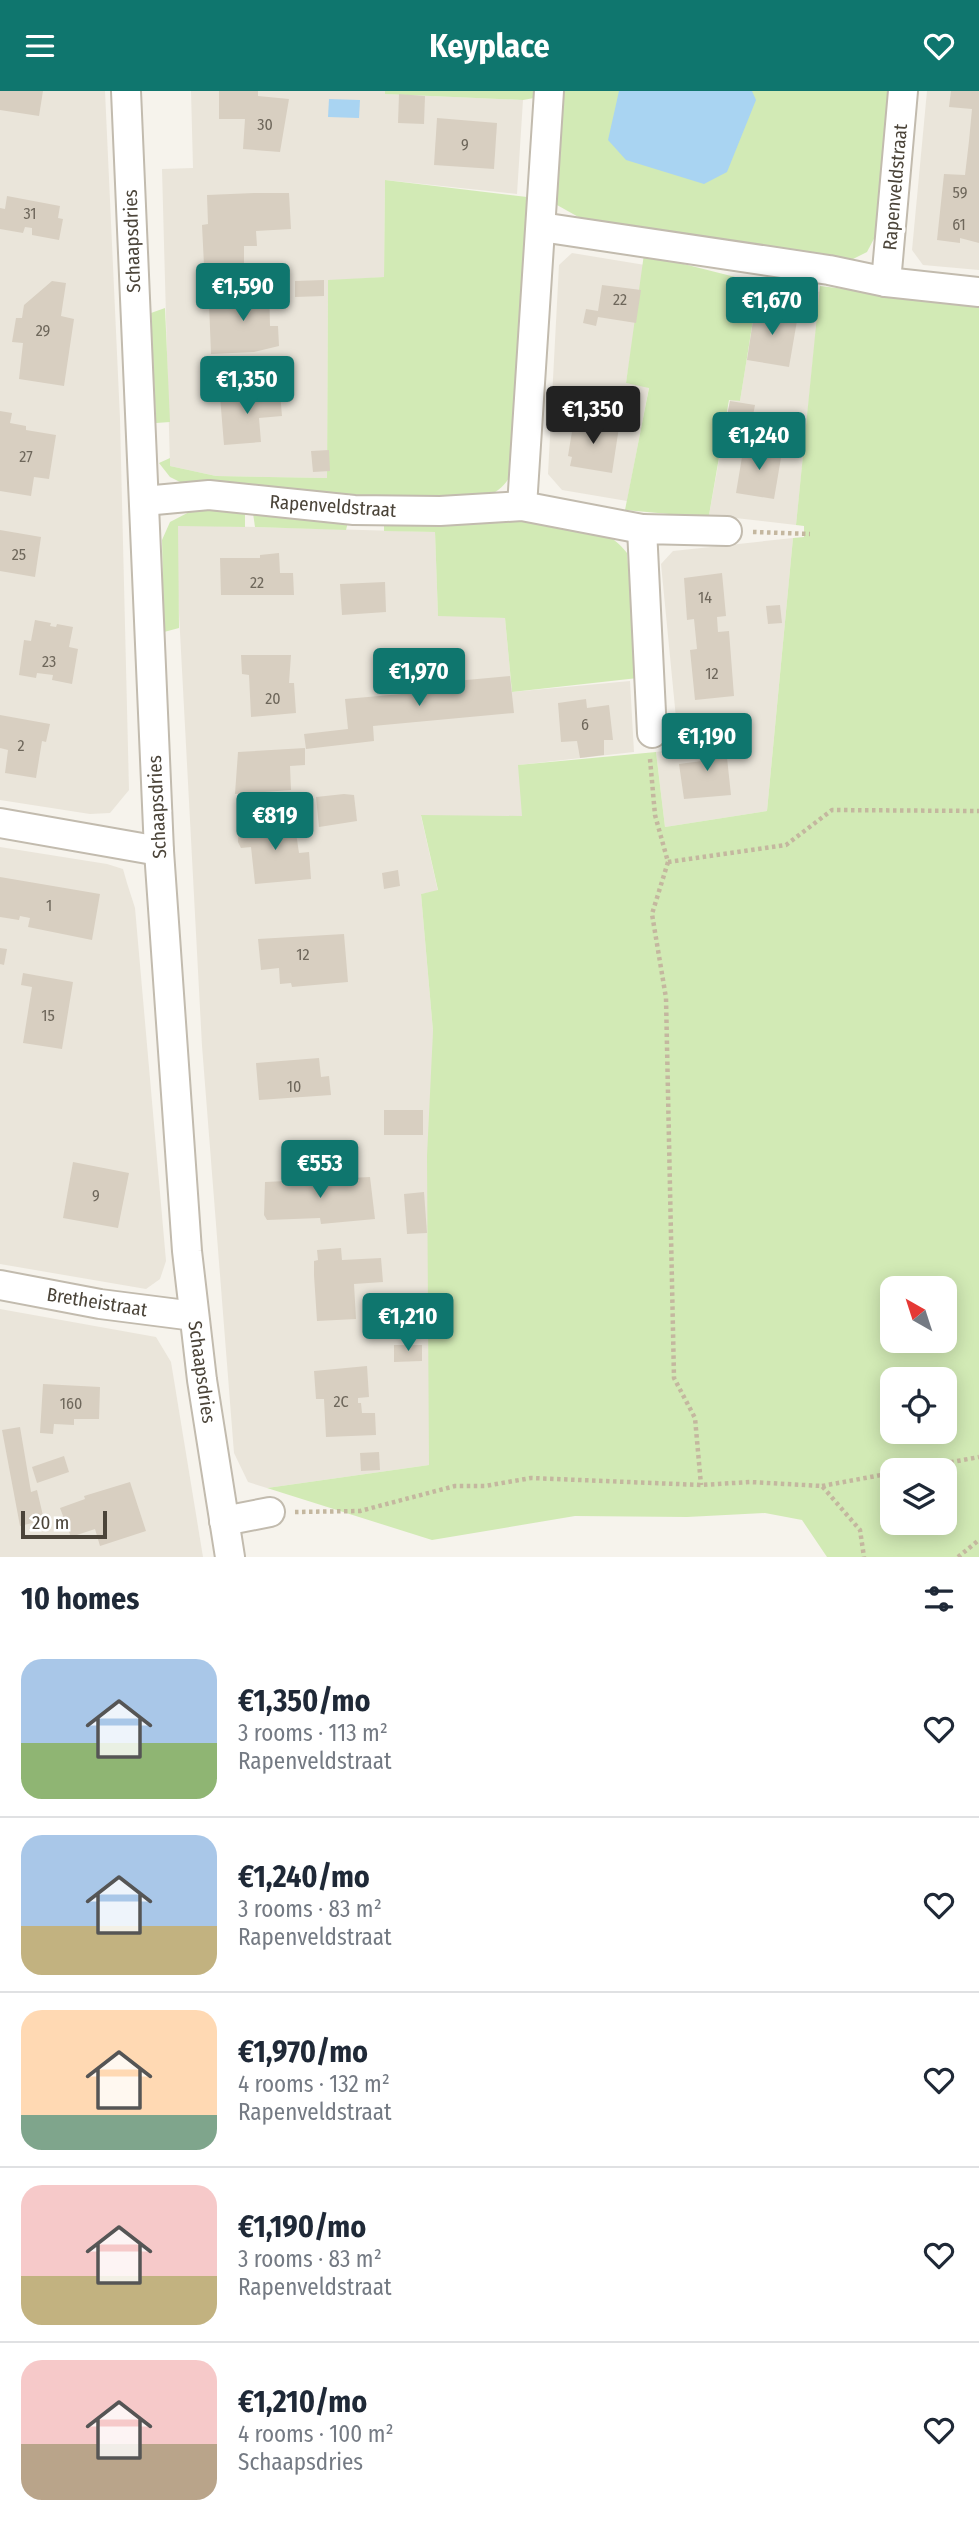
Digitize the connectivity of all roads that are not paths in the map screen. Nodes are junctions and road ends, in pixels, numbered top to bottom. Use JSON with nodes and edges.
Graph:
{"nodes":[{"id":1,"x":126,"y":91,"type":"edge"},
{"id":2,"x":549,"y":91,"type":"edge"},
{"id":3,"x":903,"y":91,"type":"edge"},
{"id":4,"x":541,"y":227,"type":"junction"},
{"id":5,"x":886,"y":282,"type":"junction"},
{"id":6,"x":979,"y":292,"type":"edge"},
{"id":7,"x":144,"y":501,"type":"junction"},
{"id":8,"x":522,"y":506,"type":"junction"},
{"id":9,"x":642,"y":529,"type":"junction"},
{"id":10,"x":727,"y":531,"type":"road end"},
{"id":11,"x":652,"y":733,"type":"road end"},
{"id":12,"x":0,"y":823,"type":"edge"},
{"id":13,"x":159,"y":851,"type":"junction"},
{"id":14,"x":0,"y":1285,"type":"edge"},
{"id":15,"x":194,"y":1316,"type":"junction"},
{"id":16,"x":270,"y":1512,"type":"road end"},
{"id":17,"x":225,"y":1521,"type":"junction"},
{"id":18,"x":230,"y":1557,"type":"edge"}],
"edges":[{"from":1,"to":7,"type":"street","name":"Schaapsdries"},
{"from":2,"to":4,"type":"street"},
{"from":3,"to":5,"type":"street","name":"Rapenveldstraat"},
{"from":4,"to":5,"type":"street"},
{"from":4,"to":8,"type":"street"},
{"from":5,"to":6,"type":"street"},
{"from":7,"to":8,"type":"street","name":"Rapenveldstraat"},
{"from":7,"to":13,"type":"street","name":"Schaapsdries"},
{"from":8,"to":9,"type":"street","name":"Rapenveldstraat"},
{"from":9,"to":10,"type":"street","name":"Rapenveldstraat"},
{"from":9,"to":11,"type":"street"},
{"from":12,"to":13,"type":"street"},
{"from":13,"to":15,"type":"street","name":"Schaapsdries"},
{"from":14,"to":15,"type":"street","name":"Bretheistraat"},
{"from":15,"to":17,"type":"street","name":"Schaapsdries"},
{"from":16,"to":17,"type":"street"},
{"from":17,"to":18,"type":"street","name":"Schaapsdries"}]}
